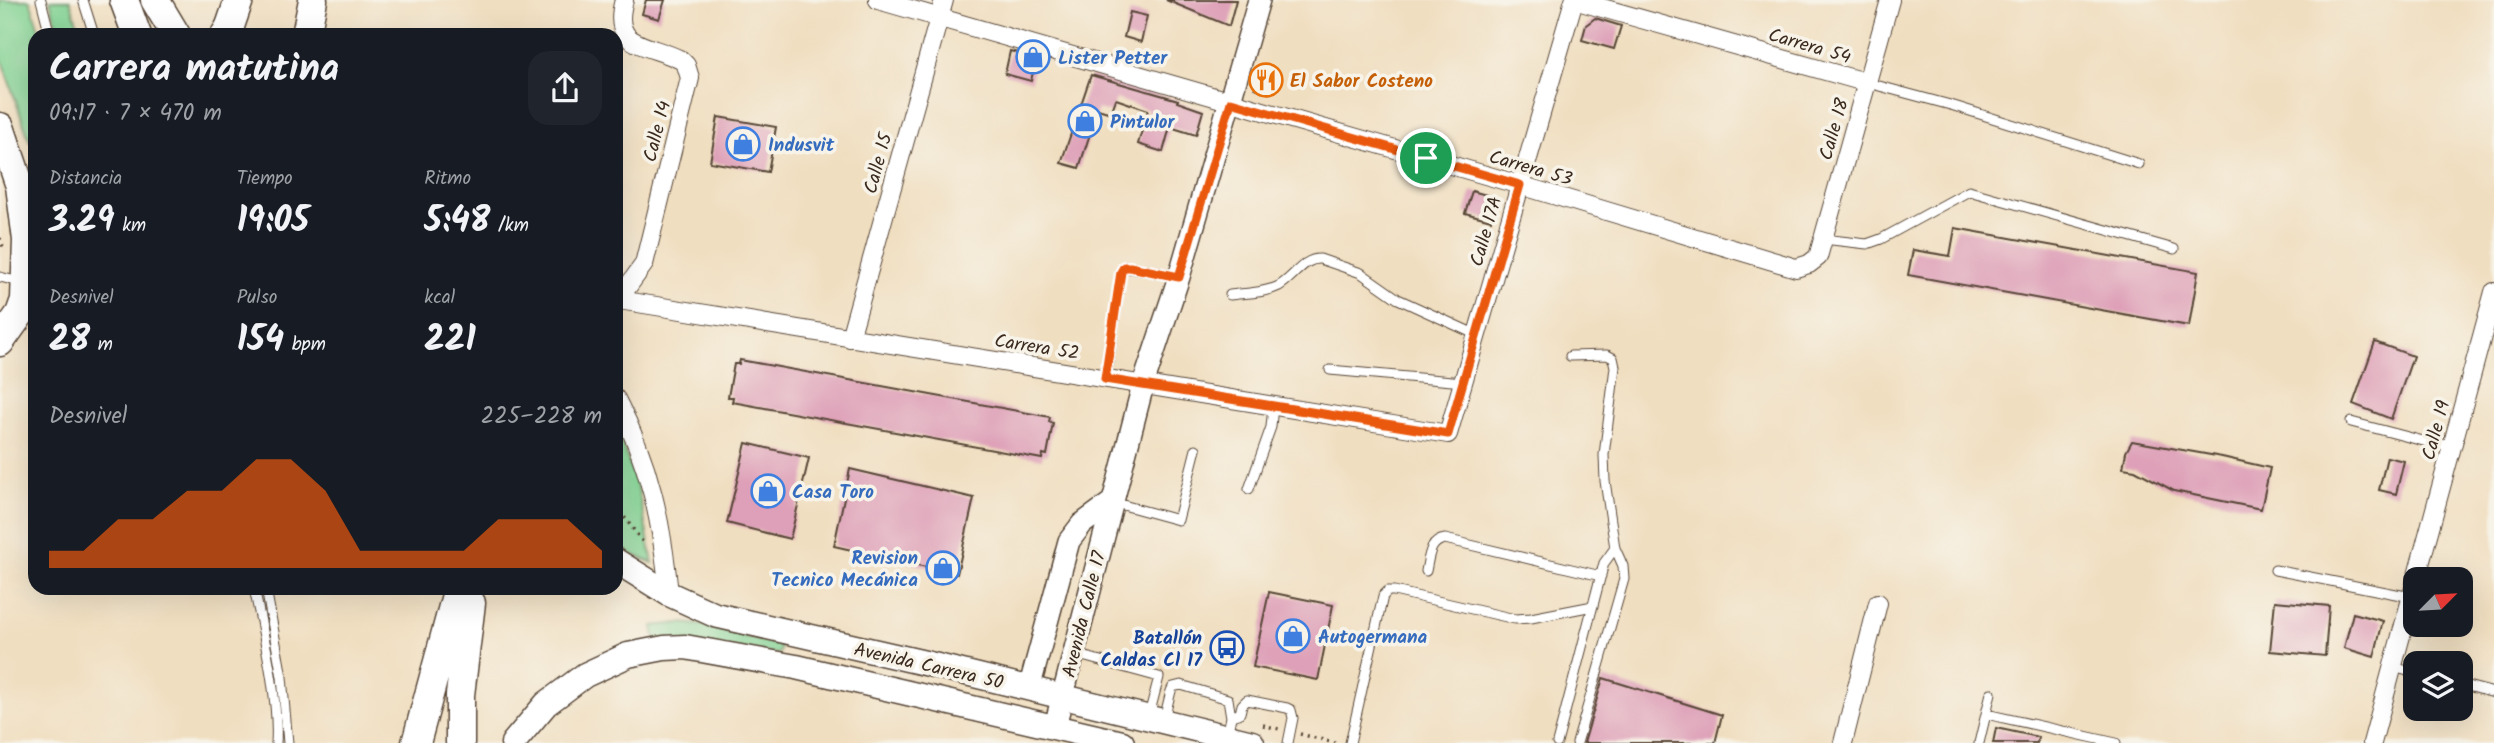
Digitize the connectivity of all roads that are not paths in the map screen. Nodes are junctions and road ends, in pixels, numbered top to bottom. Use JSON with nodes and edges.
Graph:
{"nodes":[{"id":1,"x":41,"y":0,"type":"edge"},
{"id":2,"x":83,"y":0,"type":"edge"},
{"id":3,"x":124,"y":0,"type":"edge"},
{"id":4,"x":155,"y":0,"type":"edge"},
{"id":5,"x":239,"y":0,"type":"edge"},
{"id":6,"x":313,"y":0,"type":"edge"},
{"id":7,"x":624,"y":0,"type":"edge"},
{"id":8,"x":878,"y":0,"type":"edge"},
{"id":9,"x":1259,"y":0,"type":"edge"},
{"id":10,"x":1574,"y":0,"type":"edge"},
{"id":11,"x":1890,"y":0,"type":"edge"},
{"id":12,"x":941,"y":9,"type":"edge"},
{"id":13,"x":48,"y":28,"type":"edge"},
{"id":14,"x":92,"y":28,"type":"edge"},
{"id":15,"x":134,"y":28,"type":"edge"},
{"id":16,"x":172,"y":28,"type":"edge"},
{"id":17,"x":228,"y":28,"type":"edge"},
{"id":18,"x":307,"y":28,"type":"edge"},
{"id":19,"x":622,"y":28,"type":"edge"},
{"id":20,"x":623,"y":30,"type":"edge"},
{"id":21,"x":1868,"y":83,"type":"junction"},
{"id":22,"x":1231,"y":102,"type":"junction"},
{"id":23,"x":0,"y":127,"type":"edge"},
{"id":24,"x":2139,"y":164,"type":"dead end"},
{"id":25,"x":1520,"y":185,"type":"junction"},
{"id":26,"x":1823,"y":239,"type":"junction"},
{"id":27,"x":2175,"y":249,"type":"dead end"},
{"id":28,"x":1809,"y":264,"type":"joint"},
{"id":29,"x":1179,"y":277,"type":"junction"},
{"id":30,"x":2494,"y":292,"type":"edge"},
{"id":31,"x":623,"y":293,"type":"edge"},
{"id":32,"x":1230,"y":295,"type":"dead end"},
{"id":33,"x":623,"y":302,"type":"edge"},
{"id":34,"x":15,"y":307,"type":"edge"},
{"id":35,"x":1477,"y":335,"type":"junction"},
{"id":36,"x":850,"y":338,"type":"junction"},
{"id":37,"x":1570,"y":356,"type":"dead end"},
{"id":38,"x":1330,"y":370,"type":"dead end"},
{"id":39,"x":1105,"y":379,"type":"junction"},
{"id":40,"x":1463,"y":382,"type":"junction"},
{"id":41,"x":1143,"y":385,"type":"junction"},
{"id":42,"x":1273,"y":406,"type":"junction"},
{"id":43,"x":623,"y":413,"type":"edge"},
{"id":44,"x":2351,"y":422,"type":"dead end"},
{"id":45,"x":1448,"y":434,"type":"joint"},
{"id":46,"x":2452,"y":446,"type":"junction"},
{"id":47,"x":1196,"y":449,"type":"dead end"},
{"id":48,"x":1249,"y":488,"type":"dead end"},
{"id":49,"x":1112,"y":502,"type":"junction"},
{"id":50,"x":1615,"y":548,"type":"junction"},
{"id":51,"x":623,"y":565,"type":"edge"},
{"id":52,"x":2419,"y":567,"type":"edge"},
{"id":53,"x":2275,"y":570,"type":"dead end"},
{"id":54,"x":1426,"y":571,"type":"dead end"},
{"id":55,"x":1601,"y":576,"type":"junction"},
{"id":56,"x":2403,"y":586,"type":"edge"},
{"id":57,"x":669,"y":594,"type":"junction"},
{"id":58,"x":255,"y":595,"type":"edge"},
{"id":59,"x":267,"y":595,"type":"edge"},
{"id":60,"x":456,"y":595,"type":"edge"},
{"id":61,"x":472,"y":595,"type":"edge"},
{"id":62,"x":1878,"y":603,"type":"dead end"},
{"id":63,"x":1594,"y":606,"type":"junction"},
{"id":64,"x":2403,"y":629,"type":"edge"},
{"id":65,"x":1073,"y":653,"type":"junction"},
{"id":66,"x":811,"y":654,"type":"junction"},
{"id":67,"x":2393,"y":667,"type":"junction"},
{"id":68,"x":2403,"y":670,"type":"edge"},
{"id":69,"x":2473,"y":688,"type":"edge"},
{"id":70,"x":1030,"y":689,"type":"junction"},
{"id":71,"x":1991,"y":692,"type":"dead end"},
{"id":72,"x":2494,"y":694,"type":"edge"},
{"id":73,"x":1062,"y":697,"type":"junction"},
{"id":74,"x":1986,"y":714,"type":"junction"},
{"id":75,"x":1156,"y":719,"type":"junction"},
{"id":76,"x":1055,"y":726,"type":"junction"},
{"id":77,"x":1229,"y":727,"type":"junction"},
{"id":78,"x":276,"y":743,"type":"edge"},
{"id":79,"x":288,"y":743,"type":"edge"},
{"id":80,"x":416,"y":743,"type":"edge"},
{"id":81,"x":460,"y":743,"type":"edge"},
{"id":82,"x":513,"y":743,"type":"edge"},
{"id":83,"x":1122,"y":743,"type":"edge"},
{"id":84,"x":1252,"y":743,"type":"edge"},
{"id":85,"x":1288,"y":743,"type":"edge"},
{"id":86,"x":1350,"y":743,"type":"edge"},
{"id":87,"x":1557,"y":743,"type":"edge"},
{"id":88,"x":1577,"y":743,"type":"edge"},
{"id":89,"x":1843,"y":743,"type":"edge"},
{"id":90,"x":1979,"y":743,"type":"edge"},
{"id":91,"x":2116,"y":743,"type":"edge"},
{"id":92,"x":2372,"y":743,"type":"edge"}],
"edges":[{"from":1,"to":13,"type":"lane"},
{"from":2,"to":14,"type":"lane"},
{"from":3,"to":15,"type":"main road"},
{"from":4,"to":16,"type":"main road"},
{"from":5,"to":17,"type":"main road"},
{"from":6,"to":18,"type":"main road"},
{"from":7,"to":19,"type":"street","name":"Calle 14"},
{"from":8,"to":12,"type":"street","name":"Carrera 53"},
{"from":9,"to":22,"type":"street","name":"Avenida Calle 17"},
{"from":10,"to":21,"type":"street","name":"Carrera 54"},
{"from":10,"to":25,"type":"street","name":"Calle 17A"},
{"from":11,"to":21,"type":"street","name":"Calle 18"},
{"from":12,"to":22,"type":"street","name":"Carrera 53"},
{"from":12,"to":36,"type":"street","name":"Calle 15"},
{"from":20,"to":31,"type":"street","name":"Calle 14"},
{"from":21,"to":24,"type":"lane","name":"Carrera 54"},
{"from":21,"to":26,"type":"street","name":"Calle 18"},
{"from":22,"to":25,"type":"street","name":"Carrera 53"},
{"from":22,"to":29,"type":"street","name":"Avenida Calle 17"},
{"from":23,"to":34,"type":"main road"},
{"from":25,"to":28,"type":"street","name":"Carrera 53"},
{"from":25,"to":35,"type":"street","name":"Calle 17A"},
{"from":26,"to":27,"type":"lane"},
{"from":26,"to":28,"type":"street","name":"Calle 18"},
{"from":29,"to":39,"type":"lane"},
{"from":29,"to":41,"type":"street","name":"Avenida Calle 17"},
{"from":30,"to":46,"type":"street","name":"Calle 19"},
{"from":32,"to":35,"type":"lane"},
{"from":33,"to":36,"type":"street","name":"Carrera 52"},
{"from":35,"to":40,"type":"street","name":"Calle 17A"},
{"from":36,"to":39,"type":"street","name":"Carrera 52"},
{"from":37,"to":50,"type":"lane"},
{"from":38,"to":40,"type":"lane"},
{"from":39,"to":41,"type":"street","name":"Carrera 52"},
{"from":40,"to":45,"type":"street","name":"Calle 17A"},
{"from":41,"to":42,"type":"street","name":"Carrera 52"},
{"from":41,"to":49,"type":"street","name":"Avenida Calle 17"},
{"from":42,"to":45,"type":"street","name":"Carrera 52"},
{"from":42,"to":48,"type":"lane"},
{"from":43,"to":57,"type":"street"},
{"from":44,"to":46,"type":"lane"},
{"from":46,"to":52,"type":"street","name":"Calle 19"},
{"from":47,"to":49,"type":"lane"},
{"from":49,"to":65,"type":"street","name":"Avenida Calle 17"},
{"from":49,"to":70,"type":"street","name":"Avenida Calle 17"},
{"from":50,"to":55,"type":"lane"},
{"from":50,"to":88,"type":"lane"},
{"from":51,"to":57,"type":"main road","name":"Avenida Carrera 50"},
{"from":53,"to":56,"type":"lane"},
{"from":54,"to":55,"type":"lane"},
{"from":55,"to":63,"type":"lane"},
{"from":57,"to":66,"type":"main road","name":"Avenida Carrera 50"},
{"from":58,"to":78,"type":"lane"},
{"from":59,"to":79,"type":"lane"},
{"from":60,"to":80,"type":"main road"},
{"from":61,"to":81,"type":"main road"},
{"from":62,"to":89,"type":"street"},
{"from":63,"to":86,"type":"lane"},
{"from":63,"to":87,"type":"lane"},
{"from":64,"to":67,"type":"street","name":"Calle 19"},
{"from":65,"to":73,"type":"street","name":"Avenida Calle 17"},
{"from":65,"to":75,"type":"lane"},
{"from":66,"to":70,"type":"main road","name":"Avenida Carrera 50"},
{"from":66,"to":76,"type":"main road","name":"Avenida Carrera 50"},
{"from":66,"to":82,"type":"main road","name":"Avenida Carrera 50"},
{"from":67,"to":68,"type":"lane"},
{"from":67,"to":92,"type":"street","name":"Calle 19"},
{"from":69,"to":72,"type":"lane"},
{"from":70,"to":73,"type":"main road","name":"Avenida Carrera 50"},
{"from":71,"to":74,"type":"lane"},
{"from":73,"to":75,"type":"main road","name":"Avenida Carrera 50"},
{"from":73,"to":76,"type":"street","name":"Avenida Calle 17"},
{"from":74,"to":90,"type":"lane"},
{"from":74,"to":91,"type":"lane"},
{"from":75,"to":77,"type":"main road","name":"Avenida Carrera 50"},
{"from":75,"to":77,"type":"lane"},
{"from":76,"to":83,"type":"main road","name":"Avenida Carrera 50"},
{"from":77,"to":84,"type":"main road","name":"Avenida Carrera 50"},
{"from":77,"to":85,"type":"lane"}]}
